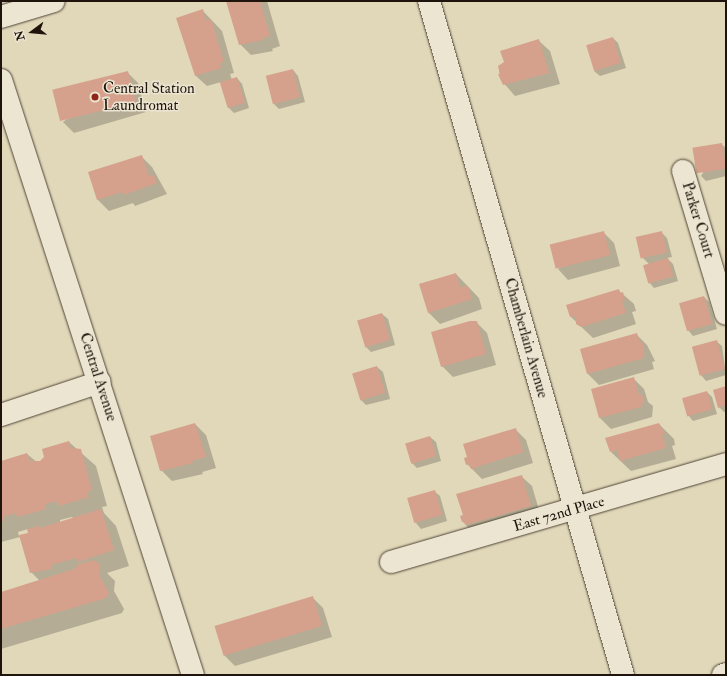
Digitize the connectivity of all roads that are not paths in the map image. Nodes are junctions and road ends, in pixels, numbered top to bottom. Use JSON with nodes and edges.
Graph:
{"nodes":[{"id":1,"x":54,"y":1,"type":"edge"},
{"id":2,"x":429,"y":1,"type":"edge"},
{"id":3,"x":1,"y":17,"type":"edge"},
{"id":4,"x":1,"y":80,"type":"edge"},
{"id":5,"x":683,"y":171,"type":"dead end"},
{"id":6,"x":726,"y":314,"type":"edge"},
{"id":7,"x":100,"y":382,"type":"junction"},
{"id":8,"x":1,"y":415,"type":"edge"},
{"id":9,"x":726,"y":464,"type":"edge"},
{"id":10,"x":575,"y":509,"type":"junction"},
{"id":11,"x":391,"y":562,"type":"dead end"},
{"id":12,"x":726,"y":674,"type":"edge"},
{"id":13,"x":193,"y":675,"type":"edge"},
{"id":14,"x":623,"y":675,"type":"edge"},
{"id":15,"x":723,"y":675,"type":"edge"}],
"edges":[{"from":1,"to":3,"type":"street"},
{"from":2,"to":10,"type":"street","name":"Chamberlain Avenue"},
{"from":4,"to":7,"type":"street","name":"Central Avenue"},
{"from":5,"to":6,"type":"street","name":"Parker Court"},
{"from":7,"to":8,"type":"street"},
{"from":7,"to":13,"type":"street","name":"Central Avenue"},
{"from":9,"to":10,"type":"street","name":"East 72nd Place"},
{"from":10,"to":11,"type":"street","name":"East 72nd Place"},
{"from":10,"to":14,"type":"street","name":"Chamberlain Avenue"},
{"from":12,"to":15,"type":"street"}]}
